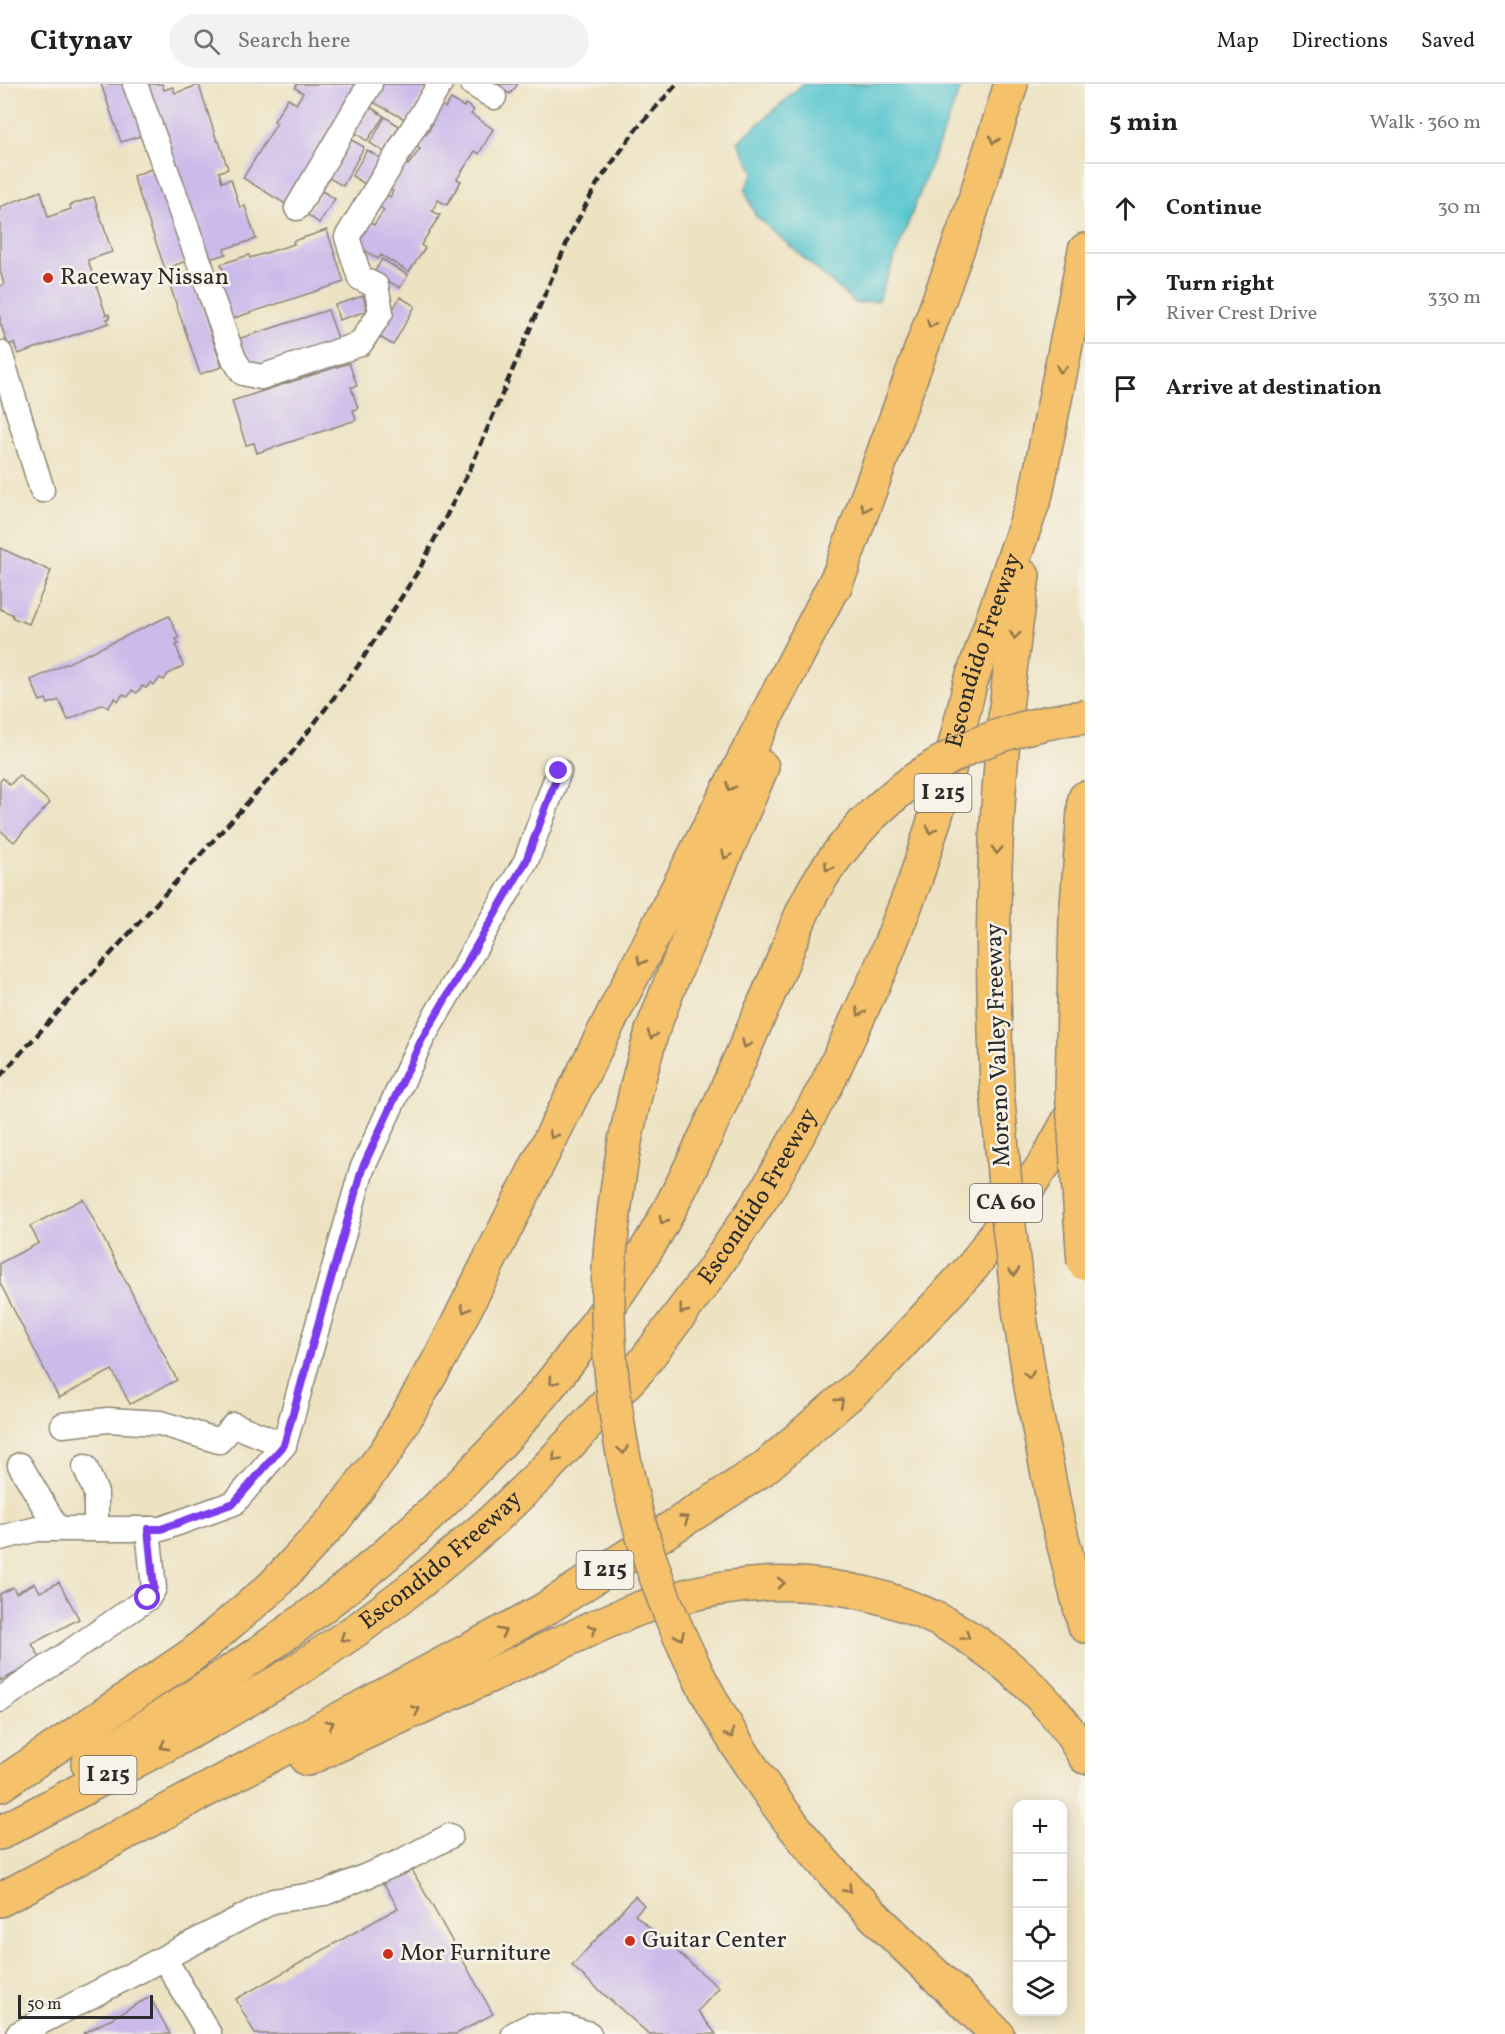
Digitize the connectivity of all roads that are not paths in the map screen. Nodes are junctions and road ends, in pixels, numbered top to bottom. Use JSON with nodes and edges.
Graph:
{"nodes":[{"id":1,"x":135,"y":84,"type":"edge"},
{"id":2,"x":370,"y":84,"type":"edge"},
{"id":3,"x":440,"y":84,"type":"edge"},
{"id":4,"x":473,"y":84,"type":"edge"},
{"id":5,"x":1011,"y":84,"type":"edge"},
{"id":6,"x":494,"y":97,"type":"dead end"},
{"id":7,"x":297,"y":208,"type":"dead end"},
{"id":8,"x":1085,"y":250,"type":"edge"},
{"id":9,"x":0,"y":353,"type":"edge"},
{"id":10,"x":42,"y":490,"type":"dead end"},
{"id":11,"x":1036,"y":494,"type":"junction"},
{"id":12,"x":843,"y":567,"type":"junction"},
{"id":13,"x":1085,"y":717,"type":"edge"},
{"id":14,"x":559,"y":771,"type":"dead end"},
{"id":15,"x":1085,"y":798,"type":"edge"},
{"id":16,"x":1085,"y":1090,"type":"edge"},
{"id":17,"x":1084,"y":1267,"type":"edge"},
{"id":18,"x":63,"y":1425,"type":"dead end"},
{"id":19,"x":284,"y":1445,"type":"junction"},
{"id":20,"x":20,"y":1465,"type":"dead end"},
{"id":21,"x":86,"y":1467,"type":"dead end"},
{"id":22,"x":57,"y":1528,"type":"junction"},
{"id":23,"x":96,"y":1529,"type":"junction"},
{"id":24,"x":148,"y":1529,"type":"junction"},
{"id":25,"x":0,"y":1538,"type":"edge"},
{"id":26,"x":1085,"y":1626,"type":"edge"},
{"id":27,"x":0,"y":1700,"type":"edge"},
{"id":28,"x":1085,"y":1757,"type":"edge"},
{"id":29,"x":0,"y":1785,"type":"edge"},
{"id":30,"x":0,"y":1820,"type":"edge"},
{"id":31,"x":0,"y":1833,"type":"edge"},
{"id":32,"x":450,"y":1836,"type":"dead end"},
{"id":33,"x":0,"y":1900,"type":"edge"},
{"id":34,"x":164,"y":1958,"type":"junction"},
{"id":35,"x":18,"y":2034,"type":"edge"},
{"id":36,"x":209,"y":2034,"type":"edge"},
{"id":37,"x":514,"y":2034,"type":"edge"},
{"id":38,"x":589,"y":2034,"type":"edge"},
{"id":39,"x":997,"y":2034,"type":"edge"}],
"edges":[{"from":1,"to":3,"type":"street"},
{"from":2,"to":7,"type":"street"},
{"from":4,"to":6,"type":"street"},
{"from":5,"to":12,"type":"highway","one_way":true},
{"from":8,"to":11,"type":"highway","name":"Escondido Freeway","number":"I 215","one_way":true},
{"from":9,"to":10,"type":"street"},
{"from":11,"to":26,"type":"highway","name":"Moreno Valley Freeway","number":"CA 60","one_way":true,"bridge":true},
{"from":11,"to":31,"type":"highway","name":"Escondido Freeway","number":"I 215","one_way":true},
{"from":12,"to":29,"type":"highway","one_way":true},
{"from":12,"to":39,"type":"highway","one_way":true,"bridge":true},
{"from":13,"to":30,"type":"highway","one_way":true,"bridge":true},
{"from":14,"to":19,"type":"street"},
{"from":15,"to":17,"type":"highway","bridge":true},
{"from":33,"to":16,"type":"highway","number":"I 215","one_way":true},
{"from":18,"to":19,"type":"street"},
{"from":19,"to":24,"type":"street"},
{"from":20,"to":22,"type":"street"},
{"from":21,"to":23,"type":"street"},
{"from":22,"to":23,"type":"street"},
{"from":22,"to":25,"type":"street"},
{"from":23,"to":24,"type":"street"},
{"from":24,"to":27,"type":"street"},
{"from":33,"to":28,"type":"highway","one_way":true},
{"from":32,"to":34,"type":"street"},
{"from":34,"to":35,"type":"street"},
{"from":34,"to":36,"type":"street"},
{"from":37,"to":38,"type":"street"}]}
